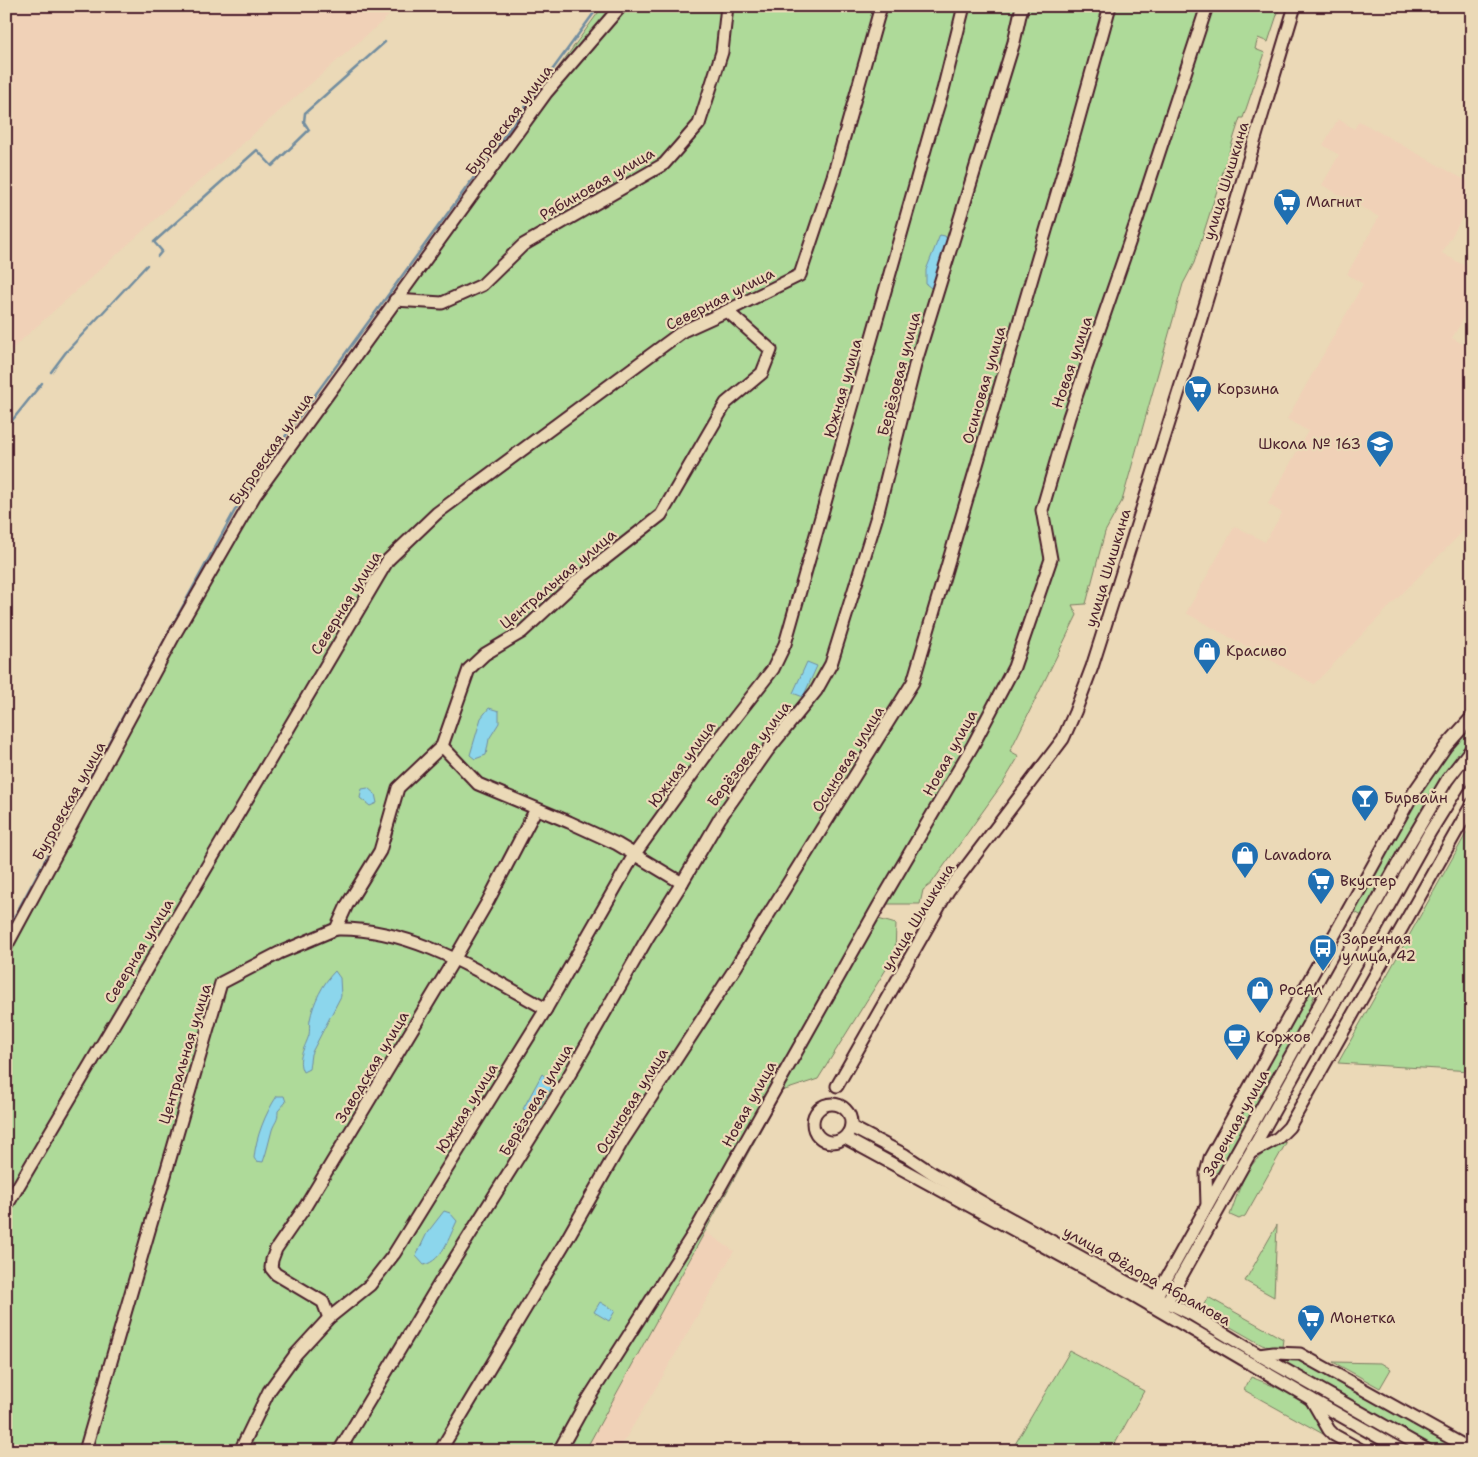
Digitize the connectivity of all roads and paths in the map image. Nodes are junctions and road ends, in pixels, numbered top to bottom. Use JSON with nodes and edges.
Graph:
{"nodes":[{"id":1,"x":621,"y":6,"type":"edge"},
{"id":2,"x":727,"y":6,"type":"edge"},
{"id":3,"x":881,"y":6,"type":"edge"},
{"id":4,"x":964,"y":6,"type":"edge"},
{"id":5,"x":1022,"y":6,"type":"edge"},
{"id":6,"x":1110,"y":6,"type":"edge"},
{"id":7,"x":1207,"y":6,"type":"edge"},
{"id":8,"x":1295,"y":6,"type":"edge"},
{"id":9,"x":395,"y":300,"type":"junction"},
{"id":10,"x":727,"y":311,"type":"junction"},
{"id":11,"x":1472,"y":717,"type":"edge"},
{"id":12,"x":442,"y":746,"type":"junction"},
{"id":13,"x":1472,"y":748,"type":"edge"},
{"id":14,"x":1472,"y":768,"type":"edge"},
{"id":15,"x":1472,"y":804,"type":"edge"},
{"id":16,"x":536,"y":809,"type":"junction"},
{"id":17,"x":634,"y":855,"type":"junction"},
{"id":18,"x":682,"y":883,"type":"junction"},
{"id":19,"x":336,"y":929,"type":"junction"},
{"id":20,"x":6,"y":947,"type":"edge"},
{"id":21,"x":455,"y":958,"type":"junction"},
{"id":22,"x":546,"y":1008,"type":"junction"},
{"id":23,"x":837,"y":1086,"type":"dead end"},
{"id":24,"x":851,"y":1127,"type":"junction"},
{"id":25,"x":845,"y":1138,"type":"junction"},
{"id":26,"x":1251,"y":1153,"type":"junction"},
{"id":27,"x":1207,"y":1205,"type":"junction"},
{"id":28,"x":6,"y":1207,"type":"edge"},
{"id":29,"x":1154,"y":1301,"type":"junction"},
{"id":30,"x":1164,"y":1307,"type":"junction"},
{"id":31,"x":329,"y":1318,"type":"junction"},
{"id":32,"x":1259,"y":1355,"type":"junction"},
{"id":33,"x":1311,"y":1400,"type":"junction"},
{"id":34,"x":1472,"y":1450,"type":"edge"},
{"id":35,"x":85,"y":1451,"type":"edge"},
{"id":36,"x":240,"y":1451,"type":"edge"},
{"id":37,"x":339,"y":1451,"type":"edge"},
{"id":38,"x":440,"y":1451,"type":"edge"},
{"id":39,"x":559,"y":1451,"type":"edge"},
{"id":40,"x":1363,"y":1451,"type":"edge"},
{"id":41,"x":1402,"y":1451,"type":"edge"},
{"id":42,"x":1430,"y":1451,"type":"edge"}],
"edges":[{"from":1,"to":9,"type":"street","name":"Бугровская улица"},
{"from":2,"to":9,"type":"street","name":"Рябиновая улица"},
{"from":3,"to":10,"type":"street","name":"Северная улица"},
{"from":4,"to":17,"type":"street","name":"Южная улица"},
{"from":5,"to":18,"type":"street","name":"Берёзовая улица"},
{"from":6,"to":38,"type":"street","name":"Осиновая улица"},
{"from":7,"to":39,"type":"street","name":"Новая улица"},
{"from":8,"to":23,"type":"street","name":"улица Шишкина"},
{"from":9,"to":20,"type":"street","name":"Бугровская улица"},
{"from":10,"to":12,"type":"street","name":"Центральная улица"},
{"from":10,"to":28,"type":"street","name":"Северная улица"},
{"from":11,"to":27,"type":"street"},
{"from":12,"to":16,"type":"street"},
{"from":12,"to":19,"type":"street","name":"Центральная улица"},
{"from":13,"to":27,"type":"street","name":"Заречная улица"},
{"from":14,"to":26,"type":"street","name":"Заречная улица"},
{"from":15,"to":26,"type":"street"},
{"from":16,"to":17,"type":"street"},
{"from":16,"to":21,"type":"street","name":"Заводская улица"},
{"from":17,"to":18,"type":"street"},
{"from":17,"to":22,"type":"street","name":"Южная улица"},
{"from":18,"to":37,"type":"street","name":"Берёзовая улица"},
{"from":19,"to":21,"type":"street"},
{"from":19,"to":35,"type":"street","name":"Центральная улица"},
{"from":21,"to":22,"type":"street"},
{"from":21,"to":31,"type":"street","name":"Заводская улица"},
{"from":22,"to":31,"type":"street","name":"Южная улица"},
{"from":24,"to":25,"type":"street"},
{"from":24,"to":25,"type":"street"},
{"from":24,"to":29,"type":"street","name":"улица Фёдора Абрамова"},
{"from":25,"to":29,"type":"street","name":"улица Фёдора Абрамова"},
{"from":26,"to":30,"type":"street","name":"Заречная улица"},
{"from":27,"to":29,"type":"street","name":"Заречная улица"},
{"from":29,"to":30,"type":"street","name":"улица Фёдора Абрамова"},
{"from":30,"to":32,"type":"street","name":"улица Фёдора Абрамова"},
{"from":30,"to":33,"type":"street","name":"улица Фёдора Абрамова"},
{"from":31,"to":36,"type":"street","name":"Южная улица"},
{"from":32,"to":34,"type":"street"},
{"from":32,"to":42,"type":"street","name":"улица Фёдора Абрамова"},
{"from":33,"to":40,"type":"street"},
{"from":33,"to":41,"type":"street","name":"улица Фёдора Абрамова"}]}
